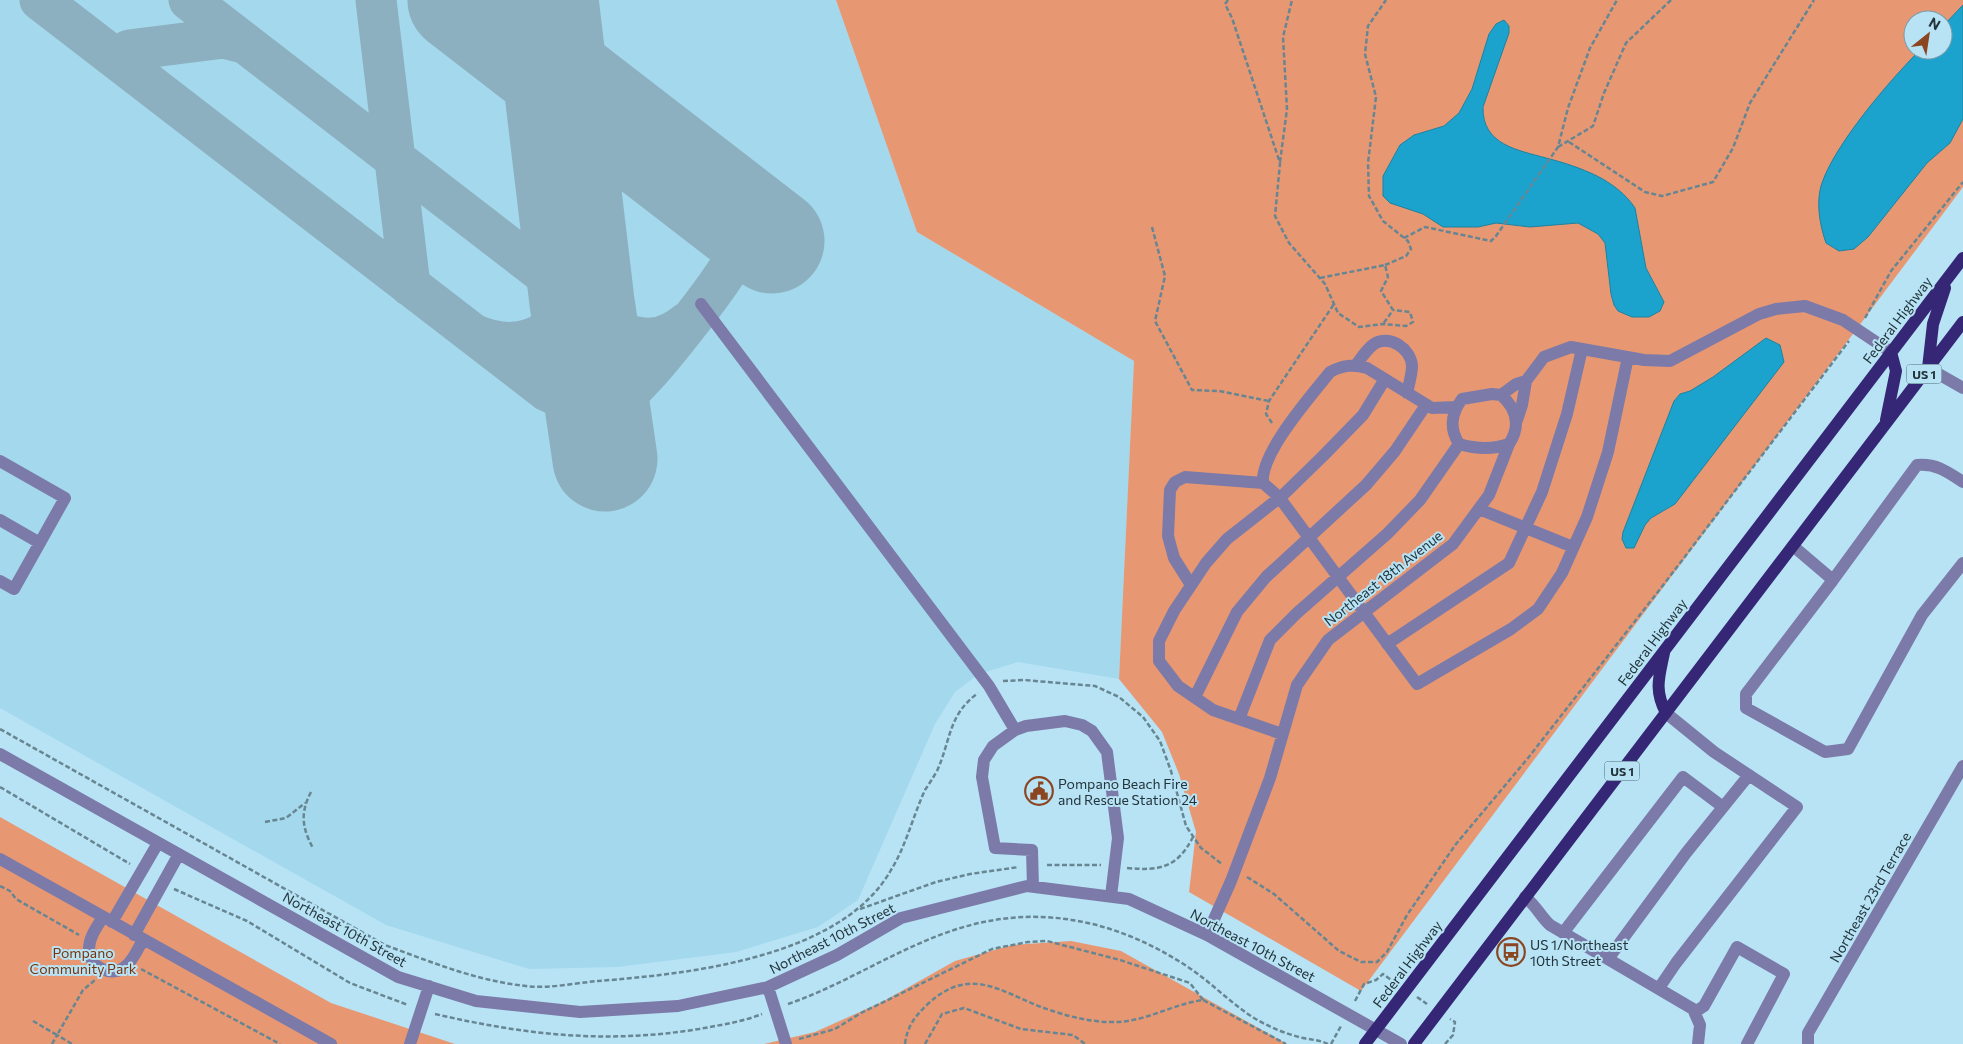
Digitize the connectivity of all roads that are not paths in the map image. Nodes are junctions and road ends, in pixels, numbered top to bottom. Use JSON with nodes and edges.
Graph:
{"nodes":[{"id":1,"x":1963,"y":258,"type":"edge"},
{"id":2,"x":1948,"y":278,"type":"junction"},
{"id":3,"x":701,"y":304,"type":"dead end"},
{"id":4,"x":1963,"y":322,"type":"edge"},
{"id":5,"x":1582,"y":349,"type":"junction"},
{"id":6,"x":1891,"y":352,"type":"junction"},
{"id":7,"x":1628,"y":357,"type":"junction"},
{"id":8,"x":1356,"y":365,"type":"junction"},
{"id":9,"x":1928,"y":368,"type":"junction"},
{"id":10,"x":1385,"y":379,"type":"junction"},
{"id":11,"x":1526,"y":381,"type":"junction"},
{"id":12,"x":1963,"y":388,"type":"edge"},
{"id":13,"x":1407,"y":393,"type":"junction"},
{"id":14,"x":1501,"y":395,"type":"junction"},
{"id":15,"x":1426,"y":405,"type":"junction"},
{"id":16,"x":1456,"y":407,"type":"junction"},
{"id":17,"x":1517,"y":420,"type":"junction"},
{"id":18,"x":1885,"y":425,"type":"junction"},
{"id":19,"x":1459,"y":444,"type":"junction"},
{"id":20,"x":1509,"y":444,"type":"junction"},
{"id":21,"x":0,"y":461,"type":"edge"},
{"id":22,"x":1963,"y":482,"type":"edge"},
{"id":23,"x":1263,"y":483,"type":"junction"},
{"id":24,"x":1279,"y":498,"type":"junction"},
{"id":25,"x":1479,"y":509,"type":"junction"},
{"id":26,"x":0,"y":520,"type":"edge"},
{"id":27,"x":1525,"y":529,"type":"junction"},
{"id":28,"x":1309,"y":540,"type":"junction"},
{"id":29,"x":40,"y":543,"type":"junction"},
{"id":30,"x":1793,"y":546,"type":"junction"},
{"id":31,"x":1574,"y":547,"type":"junction"},
{"id":32,"x":1963,"y":563,"type":"edge"},
{"id":33,"x":1339,"y":577,"type":"junction"},
{"id":34,"x":1833,"y":580,"type":"junction"},
{"id":35,"x":0,"y":581,"type":"edge"},
{"id":36,"x":1191,"y":585,"type":"junction"},
{"id":37,"x":1364,"y":612,"type":"junction"},
{"id":38,"x":1387,"y":644,"type":"junction"},
{"id":39,"x":1665,"y":650,"type":"junction"},
{"id":40,"x":1195,"y":697,"type":"junction"},
{"id":41,"x":1666,"y":713,"type":"junction"},
{"id":42,"x":1239,"y":719,"type":"junction"},
{"id":43,"x":1015,"y":730,"type":"junction"},
{"id":44,"x":1282,"y":734,"type":"junction"},
{"id":45,"x":0,"y":754,"type":"edge"},
{"id":46,"x":1963,"y":766,"type":"edge"},
{"id":47,"x":1749,"y":775,"type":"junction"},
{"id":48,"x":1723,"y":807,"type":"junction"},
{"id":49,"x":158,"y":843,"type":"junction"},
{"id":50,"x":179,"y":854,"type":"junction"},
{"id":51,"x":0,"y":859,"type":"edge"},
{"id":52,"x":1033,"y":887,"type":"junction"},
{"id":53,"x":1111,"y":896,"type":"junction"},
{"id":54,"x":1525,"y":897,"type":"junction"},
{"id":55,"x":107,"y":920,"type":"junction"},
{"id":56,"x":1563,"y":933,"type":"junction"},
{"id":57,"x":1207,"y":935,"type":"junction"},
{"id":58,"x":138,"y":937,"type":"junction"},
{"id":59,"x":1608,"y":959,"type":"junction"},
{"id":60,"x":429,"y":986,"type":"junction"},
{"id":61,"x":768,"y":987,"type":"junction"},
{"id":62,"x":1659,"y":988,"type":"junction"},
{"id":63,"x":1695,"y":1012,"type":"junction"},
{"id":64,"x":1376,"y":1030,"type":"junction"},
{"id":65,"x":786,"y":1043,"type":"edge"},
{"id":66,"x":331,"y":1044,"type":"edge"},
{"id":67,"x":410,"y":1044,"type":"edge"},
{"id":68,"x":1365,"y":1044,"type":"edge"},
{"id":69,"x":1401,"y":1044,"type":"edge"},
{"id":70,"x":1414,"y":1044,"type":"edge"},
{"id":71,"x":1698,"y":1044,"type":"edge"},
{"id":72,"x":1746,"y":1044,"type":"edge"},
{"id":73,"x":1808,"y":1044,"type":"edge"}],
"edges":[{"from":1,"to":2,"type":"main road","name":"Federal Highway","number":"US 1"},
{"from":2,"to":6,"type":"main road","name":"Federal Highway","number":"US 1"},
{"from":2,"to":9,"type":"main road"},
{"from":3,"to":43,"type":"street"},
{"from":4,"to":9,"type":"main road","number":"US 1"},
{"from":5,"to":7,"type":"street"},
{"from":5,"to":11,"type":"street"},
{"from":5,"to":27,"type":"street"},
{"from":6,"to":7,"type":"street"},
{"from":6,"to":18,"type":"main road"},
{"from":6,"to":39,"type":"main road","name":"Federal Highway","number":"US 1"},
{"from":7,"to":31,"type":"street"},
{"from":8,"to":10,"type":"street"},
{"from":8,"to":13,"type":"street"},
{"from":8,"to":23,"type":"street"},
{"from":9,"to":12,"type":"street"},
{"from":9,"to":18,"type":"main road","number":"US 1"},
{"from":10,"to":13,"type":"street"},
{"from":10,"to":24,"type":"street"},
{"from":11,"to":14,"type":"street"},
{"from":11,"to":17,"type":"street"},
{"from":13,"to":15,"type":"street"},
{"from":14,"to":16,"type":"street"},
{"from":14,"to":17,"type":"street"},
{"from":15,"to":16,"type":"street"},
{"from":15,"to":28,"type":"street"},
{"from":16,"to":19,"type":"street"},
{"from":17,"to":20,"type":"street"},
{"from":18,"to":30,"type":"main road","number":"US 1"},
{"from":19,"to":20,"type":"street"},
{"from":19,"to":33,"type":"street"},
{"from":20,"to":25,"type":"street","name":"Northeast 18th Avenue"},
{"from":21,"to":29,"type":"street"},
{"from":22,"to":34,"type":"street"},
{"from":23,"to":24,"type":"street"},
{"from":23,"to":36,"type":"street"},
{"from":24,"to":28,"type":"street"},
{"from":24,"to":36,"type":"street"},
{"from":25,"to":27,"type":"street"},
{"from":25,"to":37,"type":"street","name":"Northeast 18th Avenue"},
{"from":26,"to":29,"type":"street"},
{"from":27,"to":31,"type":"street"},
{"from":27,"to":38,"type":"street"},
{"from":28,"to":33,"type":"street"},
{"from":28,"to":40,"type":"street"},
{"from":29,"to":35,"type":"street"},
{"from":30,"to":34,"type":"street"},
{"from":30,"to":41,"type":"main road","number":"US 1"},
{"from":31,"to":38,"type":"street"},
{"from":32,"to":34,"type":"street"},
{"from":33,"to":37,"type":"street"},
{"from":33,"to":42,"type":"street"},
{"from":36,"to":40,"type":"street"},
{"from":37,"to":38,"type":"street"},
{"from":37,"to":44,"type":"street","name":"Northeast 18th Avenue"},
{"from":39,"to":41,"type":"main road"},
{"from":39,"to":64,"type":"main road","name":"Federal Highway","number":"US 1"},
{"from":40,"to":42,"type":"street"},
{"from":41,"to":47,"type":"street"},
{"from":41,"to":54,"type":"main road","number":"US 1"},
{"from":42,"to":44,"type":"street"},
{"from":43,"to":52,"type":"street"},
{"from":43,"to":53,"type":"street"},
{"from":44,"to":57,"type":"street","name":"Northeast 18th Avenue"},
{"from":45,"to":49,"type":"street","name":"Northeast 10th Street"},
{"from":46,"to":73,"type":"street","name":"Northeast 23rd Terrace"},
{"from":47,"to":48,"type":"street"},
{"from":47,"to":62,"type":"street"},
{"from":48,"to":56,"type":"street"},
{"from":48,"to":59,"type":"street"},
{"from":49,"to":50,"type":"street","name":"Northeast 10th Street"},
{"from":49,"to":55,"type":"street"},
{"from":50,"to":58,"type":"street"},
{"from":50,"to":60,"type":"street","name":"Northeast 10th Street"},
{"from":51,"to":55,"type":"street"},
{"from":52,"to":53,"type":"street","name":"Northeast 10th Street"},
{"from":52,"to":61,"type":"street","name":"Northeast 10th Street"},
{"from":53,"to":57,"type":"street","name":"Northeast 10th Street"},
{"from":54,"to":56,"type":"street"},
{"from":54,"to":70,"type":"main road","number":"US 1"},
{"from":55,"to":58,"type":"street"},
{"from":55,"to":58,"type":"street"},
{"from":56,"to":59,"type":"street"},
{"from":57,"to":64,"type":"street","name":"Northeast 10th Street"},
{"from":58,"to":66,"type":"street"},
{"from":59,"to":62,"type":"street"},
{"from":60,"to":61,"type":"street","name":"Northeast 10th Street"},
{"from":60,"to":67,"type":"street"},
{"from":61,"to":65,"type":"street"},
{"from":62,"to":63,"type":"street"},
{"from":63,"to":71,"type":"street"},
{"from":63,"to":72,"type":"street"},
{"from":64,"to":68,"type":"main road","name":"Federal Highway","number":"US 1"},
{"from":64,"to":69,"type":"street","name":"Northeast 10th Street"}]}
